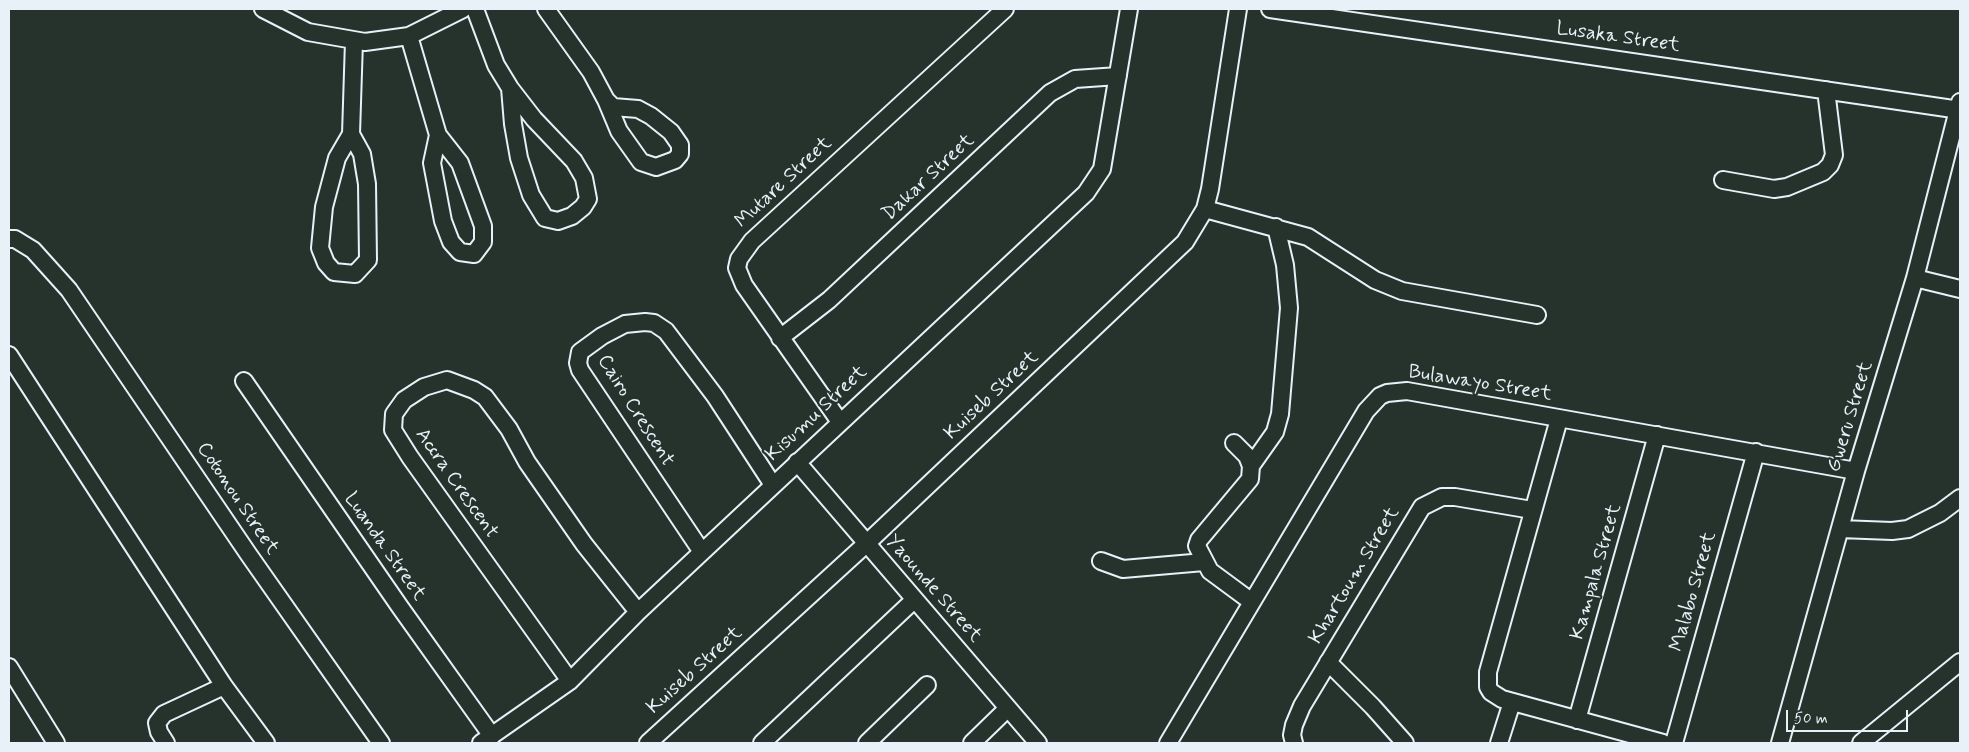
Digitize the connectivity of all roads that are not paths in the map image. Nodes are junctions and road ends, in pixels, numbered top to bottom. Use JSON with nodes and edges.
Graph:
{"nodes":[{"id":1,"x":262,"y":9,"type":"edge"},
{"id":2,"x":463,"y":9,"type":"edge"},
{"id":3,"x":476,"y":9,"type":"edge"},
{"id":4,"x":546,"y":9,"type":"edge"},
{"id":5,"x":1005,"y":9,"type":"edge"},
{"id":6,"x":1129,"y":9,"type":"edge"},
{"id":7,"x":1238,"y":9,"type":"edge"},
{"id":8,"x":1270,"y":9,"type":"edge"},
{"id":9,"x":410,"y":36,"type":"junction"},
{"id":10,"x":354,"y":41,"type":"junction"},
{"id":11,"x":1118,"y":76,"type":"junction"},
{"id":12,"x":510,"y":88,"type":"junction"},
{"id":13,"x":1826,"y":90,"type":"junction"},
{"id":14,"x":606,"y":100,"type":"junction"},
{"id":15,"x":1960,"y":107,"type":"edge"},
{"id":16,"x":351,"y":134,"type":"junction"},
{"id":17,"x":438,"y":135,"type":"junction"},
{"id":18,"x":1723,"y":180,"type":"dead end"},
{"id":19,"x":1205,"y":209,"type":"junction"},
{"id":20,"x":1276,"y":227,"type":"junction"},
{"id":21,"x":9,"y":239,"type":"edge"},
{"id":22,"x":1914,"y":278,"type":"junction"},
{"id":23,"x":1960,"y":288,"type":"edge"},
{"id":24,"x":1537,"y":315,"type":"dead end"},
{"id":25,"x":780,"y":338,"type":"junction"},
{"id":26,"x":9,"y":354,"type":"edge"},
{"id":27,"x":244,"y":381,"type":"dead end"},
{"id":28,"x":1559,"y":419,"type":"junction"},
{"id":29,"x":840,"y":422,"type":"junction"},
{"id":30,"x":1657,"y":435,"type":"junction"},
{"id":31,"x":1234,"y":443,"type":"dead end"},
{"id":32,"x":1756,"y":452,"type":"junction"},
{"id":33,"x":797,"y":462,"type":"junction"},
{"id":34,"x":1250,"y":466,"type":"junction"},
{"id":35,"x":1856,"y":471,"type":"junction"},
{"id":36,"x":773,"y":485,"type":"junction"},
{"id":37,"x":1960,"y":498,"type":"edge"},
{"id":38,"x":1532,"y":510,"type":"junction"},
{"id":39,"x":1840,"y":529,"type":"junction"},
{"id":40,"x":866,"y":544,"type":"junction"},
{"id":41,"x":702,"y":552,"type":"junction"},
{"id":42,"x":1101,"y":562,"type":"dead end"},
{"id":43,"x":1204,"y":562,"type":"junction"},
{"id":44,"x":914,"y":600,"type":"junction"},
{"id":45,"x":1252,"y":602,"type":"junction"},
{"id":46,"x":638,"y":612,"type":"junction"},
{"id":47,"x":1328,"y":662,"type":"junction"},
{"id":48,"x":1960,"y":662,"type":"edge"},
{"id":49,"x":9,"y":667,"type":"edge"},
{"id":50,"x":570,"y":681,"type":"junction"},
{"id":51,"x":927,"y":685,"type":"dead end"},
{"id":52,"x":224,"y":686,"type":"junction"},
{"id":53,"x":1512,"y":702,"type":"junction"},
{"id":54,"x":1008,"y":708,"type":"junction"},
{"id":55,"x":1577,"y":720,"type":"junction"},
{"id":56,"x":487,"y":740,"type":"edge"},
{"id":57,"x":56,"y":743,"type":"edge"},
{"id":58,"x":166,"y":743,"type":"edge"},
{"id":59,"x":266,"y":743,"type":"edge"},
{"id":60,"x":381,"y":743,"type":"edge"},
{"id":61,"x":648,"y":743,"type":"edge"},
{"id":62,"x":762,"y":743,"type":"edge"},
{"id":63,"x":867,"y":743,"type":"edge"},
{"id":64,"x":972,"y":743,"type":"edge"},
{"id":65,"x":1038,"y":743,"type":"edge"},
{"id":66,"x":1168,"y":743,"type":"edge"},
{"id":67,"x":1294,"y":743,"type":"edge"},
{"id":68,"x":1405,"y":743,"type":"edge"},
{"id":69,"x":1499,"y":743,"type":"edge"},
{"id":70,"x":1663,"y":743,"type":"edge"},
{"id":71,"x":1674,"y":743,"type":"edge"},
{"id":72,"x":1780,"y":743,"type":"edge"},
{"id":73,"x":1861,"y":743,"type":"edge"}],
"edges":[{"from":1,"to":10,"type":"street"},
{"from":2,"to":9,"type":"street"},
{"from":3,"to":12,"type":"street"},
{"from":4,"to":14,"type":"street"},
{"from":5,"to":25,"type":"street","name":"Mutare Street"},
{"from":6,"to":11,"type":"street","name":"Kisumu Street"},
{"from":7,"to":19,"type":"street","name":"Kuiseb Street"},
{"from":8,"to":13,"type":"street","name":"Lusaka Street"},
{"from":9,"to":10,"type":"street"},
{"from":9,"to":17,"type":"street"},
{"from":10,"to":16,"type":"street"},
{"from":11,"to":25,"type":"street","name":"Dakar Street"},
{"from":11,"to":29,"type":"street","name":"Kisumu Street"},
{"from":12,"to":12,"type":"street"},
{"from":13,"to":15,"type":"street","name":"Lusaka Street"},
{"from":13,"to":18,"type":"street"},
{"from":14,"to":14,"type":"street"},
{"from":15,"to":22,"type":"street","name":"Gweru Street"},
{"from":16,"to":16,"type":"street"},
{"from":17,"to":17,"type":"street"},
{"from":19,"to":20,"type":"street"},
{"from":19,"to":40,"type":"street","name":"Kuiseb Street"},
{"from":20,"to":24,"type":"street"},
{"from":20,"to":34,"type":"street"},
{"from":21,"to":60,"type":"street","name":"Cotonou Street"},
{"from":22,"to":23,"type":"street"},
{"from":22,"to":35,"type":"street","name":"Gweru Street"},
{"from":25,"to":29,"type":"street","name":"Mutare Street"},
{"from":26,"to":52,"type":"street"},
{"from":27,"to":56,"type":"street","name":"Luanda Street"},
{"from":28,"to":30,"type":"street","name":"Bulawayo Street"},
{"from":28,"to":38,"type":"street"},
{"from":28,"to":45,"type":"street","name":"Bulawayo Street"},
{"from":29,"to":33,"type":"street","name":"Kisumu Street"},
{"from":30,"to":32,"type":"street","name":"Bulawayo Street"},
{"from":30,"to":55,"type":"street","name":"Kampala Street"},
{"from":31,"to":34,"type":"street"},
{"from":32,"to":35,"type":"street","name":"Bulawayo Street"},
{"from":32,"to":71,"type":"street","name":"Malabo Street"},
{"from":33,"to":36,"type":"street","name":"Kisumu Street"},
{"from":33,"to":40,"type":"street","name":"Yaounde Street"},
{"from":34,"to":43,"type":"street"},
{"from":35,"to":39,"type":"street","name":"Gweru Street"},
{"from":36,"to":41,"type":"street","name":"Kisumu Street"},
{"from":36,"to":41,"type":"street","name":"Cairo Crescent"},
{"from":37,"to":39,"type":"street"},
{"from":38,"to":47,"type":"street","name":"Khartoum Street"},
{"from":38,"to":53,"type":"street"},
{"from":39,"to":72,"type":"street","name":"Gweru Street"},
{"from":40,"to":44,"type":"street","name":"Yaounde Street"},
{"from":40,"to":61,"type":"street","name":"Kuiseb Street"},
{"from":41,"to":46,"type":"street","name":"Kisumu Street"},
{"from":42,"to":43,"type":"street"},
{"from":43,"to":45,"type":"street"},
{"from":44,"to":54,"type":"street","name":"Yaounde Street"},
{"from":44,"to":62,"type":"street"},
{"from":45,"to":66,"type":"street","name":"Bulawayo Street"},
{"from":46,"to":50,"type":"street","name":"Kisumu Street"},
{"from":46,"to":50,"type":"street","name":"Accra Crescent"},
{"from":47,"to":67,"type":"street","name":"Khartoum Street"},
{"from":47,"to":68,"type":"street"},
{"from":48,"to":73,"type":"street"},
{"from":49,"to":57,"type":"street"},
{"from":50,"to":56,"type":"street","name":"Kisumu Street"},
{"from":51,"to":63,"type":"street"},
{"from":52,"to":58,"type":"street"},
{"from":52,"to":59,"type":"street"},
{"from":53,"to":55,"type":"street"},
{"from":53,"to":69,"type":"street"},
{"from":54,"to":64,"type":"street"},
{"from":54,"to":65,"type":"street","name":"Yaounde Street"},
{"from":55,"to":70,"type":"street"}]}
